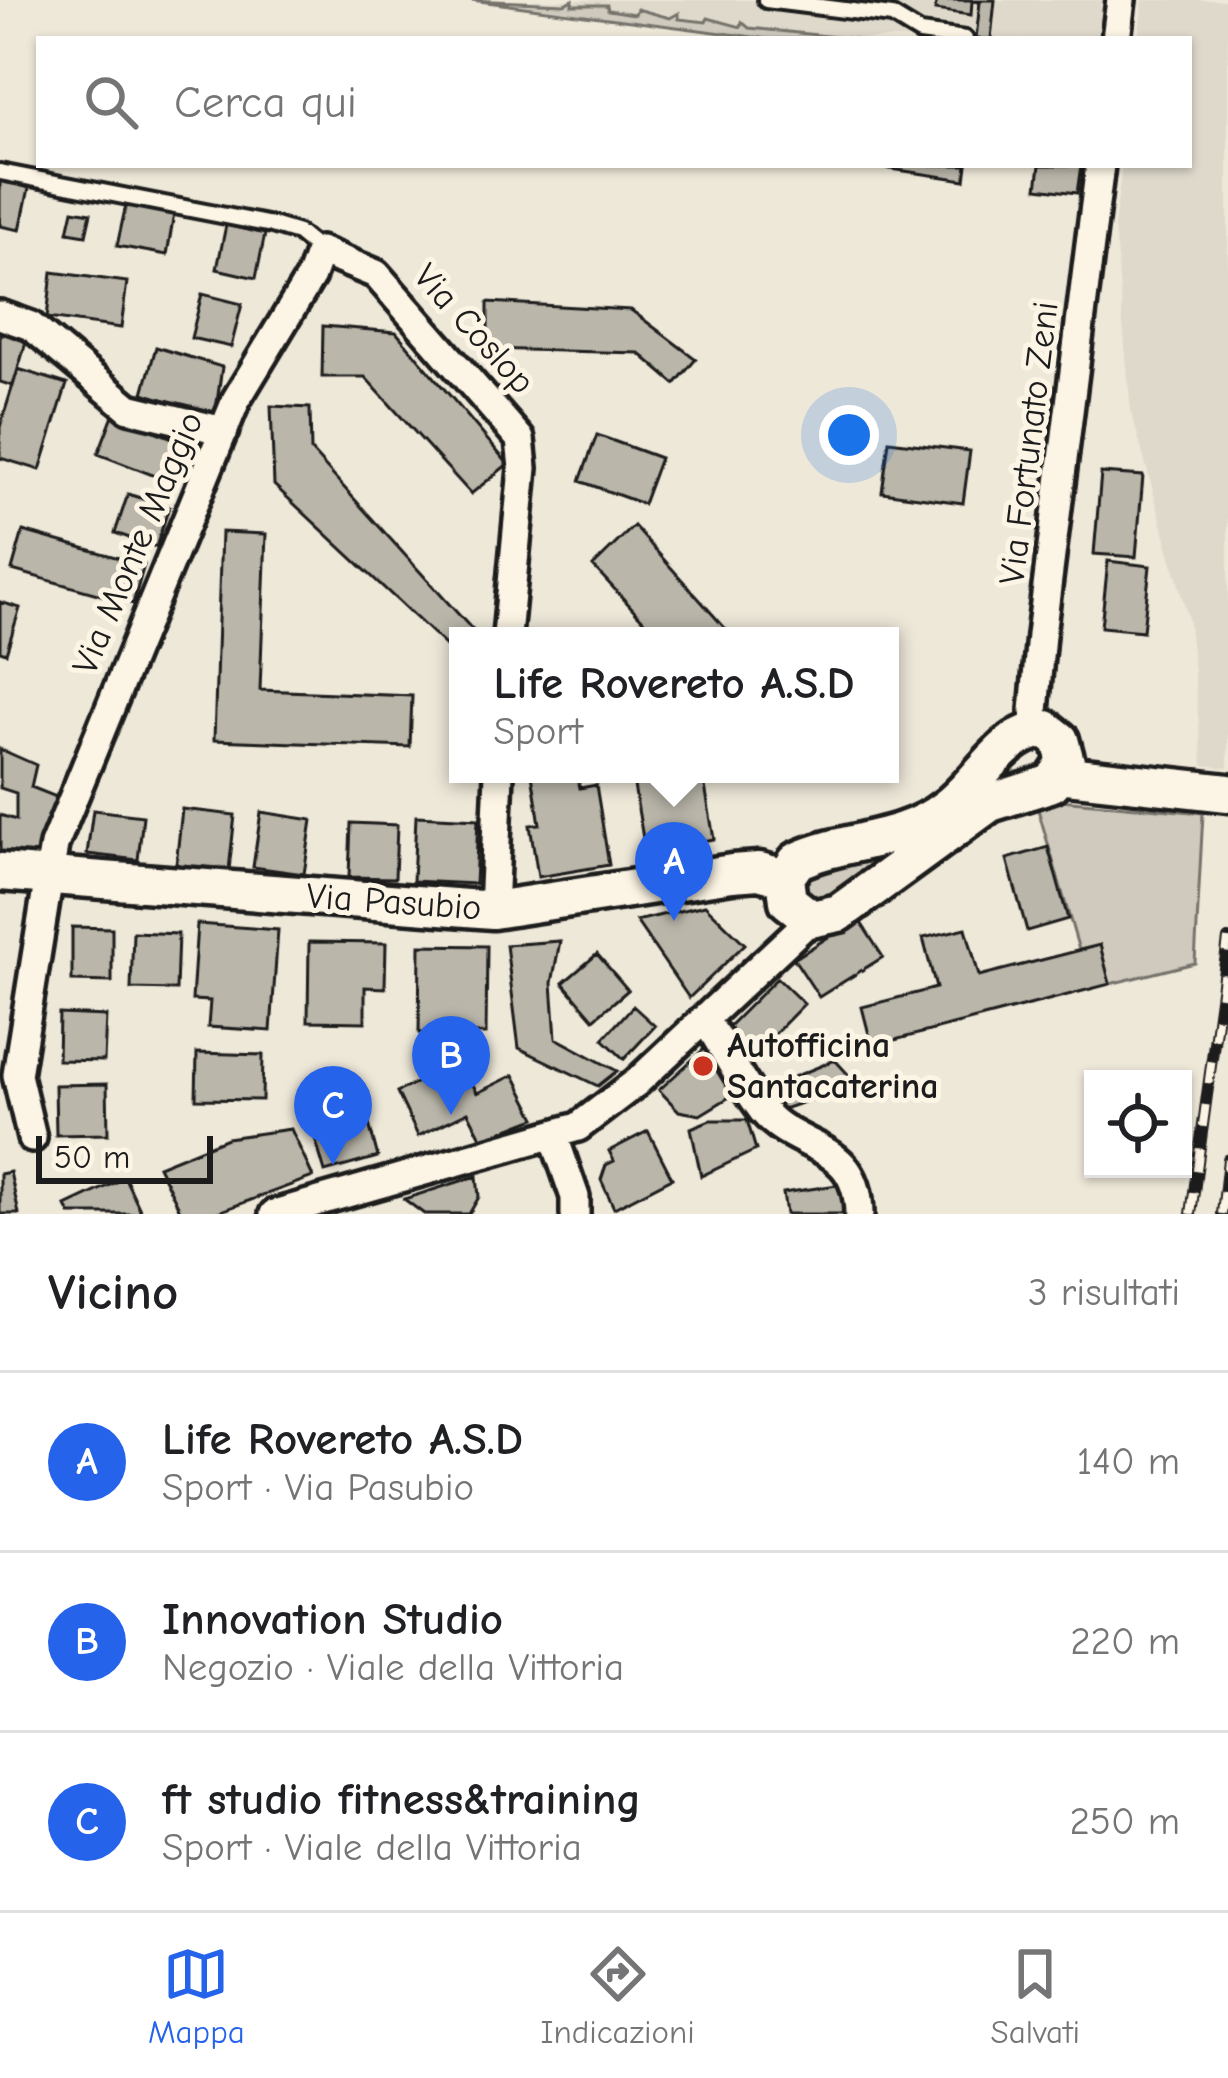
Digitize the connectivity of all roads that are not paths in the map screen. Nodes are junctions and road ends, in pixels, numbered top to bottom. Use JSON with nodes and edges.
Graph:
{"nodes":[{"id":1,"x":766,"y":0,"type":"edge"},
{"id":2,"x":1121,"y":0,"type":"edge"},
{"id":3,"x":893,"y":8,"type":"edge"},
{"id":4,"x":942,"y":36,"type":"edge"},
{"id":5,"x":1116,"y":36,"type":"edge"},
{"id":6,"x":1100,"y":168,"type":"edge"},
{"id":7,"x":0,"y":172,"type":"edge"},
{"id":8,"x":320,"y":251,"type":"junction"},
{"id":9,"x":0,"y":315,"type":"edge"},
{"id":10,"x":224,"y":431,"type":"junction"},
{"id":11,"x":508,"y":627,"type":"edge"},
{"id":12,"x":1037,"y":729,"type":"junction"},
{"id":13,"x":1058,"y":774,"type":"junction"},
{"id":14,"x":499,"y":783,"type":"edge"},
{"id":15,"x":1228,"y":794,"type":"edge"},
{"id":16,"x":0,"y":872,"type":"edge"},
{"id":17,"x":50,"y":876,"type":"junction"},
{"id":18,"x":785,"y":878,"type":"junction"},
{"id":19,"x":493,"y":910,"type":"junction"},
{"id":20,"x":811,"y":919,"type":"junction"},
{"id":21,"x":713,"y":1032,"type":"dead end"},
{"id":22,"x":9,"y":1076,"type":"edge"},
{"id":23,"x":554,"y":1137,"type":"junction"},
{"id":24,"x":32,"y":1138,"type":"dead end"},
{"id":25,"x":274,"y":1214,"type":"edge"},
{"id":26,"x":575,"y":1214,"type":"edge"},
{"id":27,"x":859,"y":1214,"type":"edge"}],
"edges":[{"from":1,"to":3,"type":"lane"},
{"from":2,"to":5,"type":"street"},
{"from":3,"to":4,"type":"lane"},
{"from":6,"to":12,"type":"street","name":"Via Fortunato Zeni"},
{"from":7,"to":8,"type":"lane"},
{"from":8,"to":10,"type":"street","name":"Via Monte Maggio"},
{"from":8,"to":11,"type":"street","name":"Via Coslop"},
{"from":9,"to":10,"type":"street"},
{"from":10,"to":17,"type":"street","name":"Via Monte Maggio"},
{"from":12,"to":13,"type":"street"},
{"from":12,"to":18,"type":"street"},
{"from":13,"to":15,"type":"street"},
{"from":13,"to":20,"type":"street"},
{"from":14,"to":19,"type":"street"},
{"from":16,"to":17,"type":"street","name":"Via Pasubio"},
{"from":17,"to":19,"type":"street","name":"Via Pasubio"},
{"from":17,"to":22,"type":"street","name":"Via Monte Maggio"},
{"from":18,"to":19,"type":"street","name":"Via Pasubio"},
{"from":18,"to":20,"type":"street"},
{"from":20,"to":23,"type":"street"},
{"from":21,"to":27,"type":"street"},
{"from":22,"to":24,"type":"street"},
{"from":23,"to":25,"type":"street"},
{"from":23,"to":26,"type":"street"}]}
